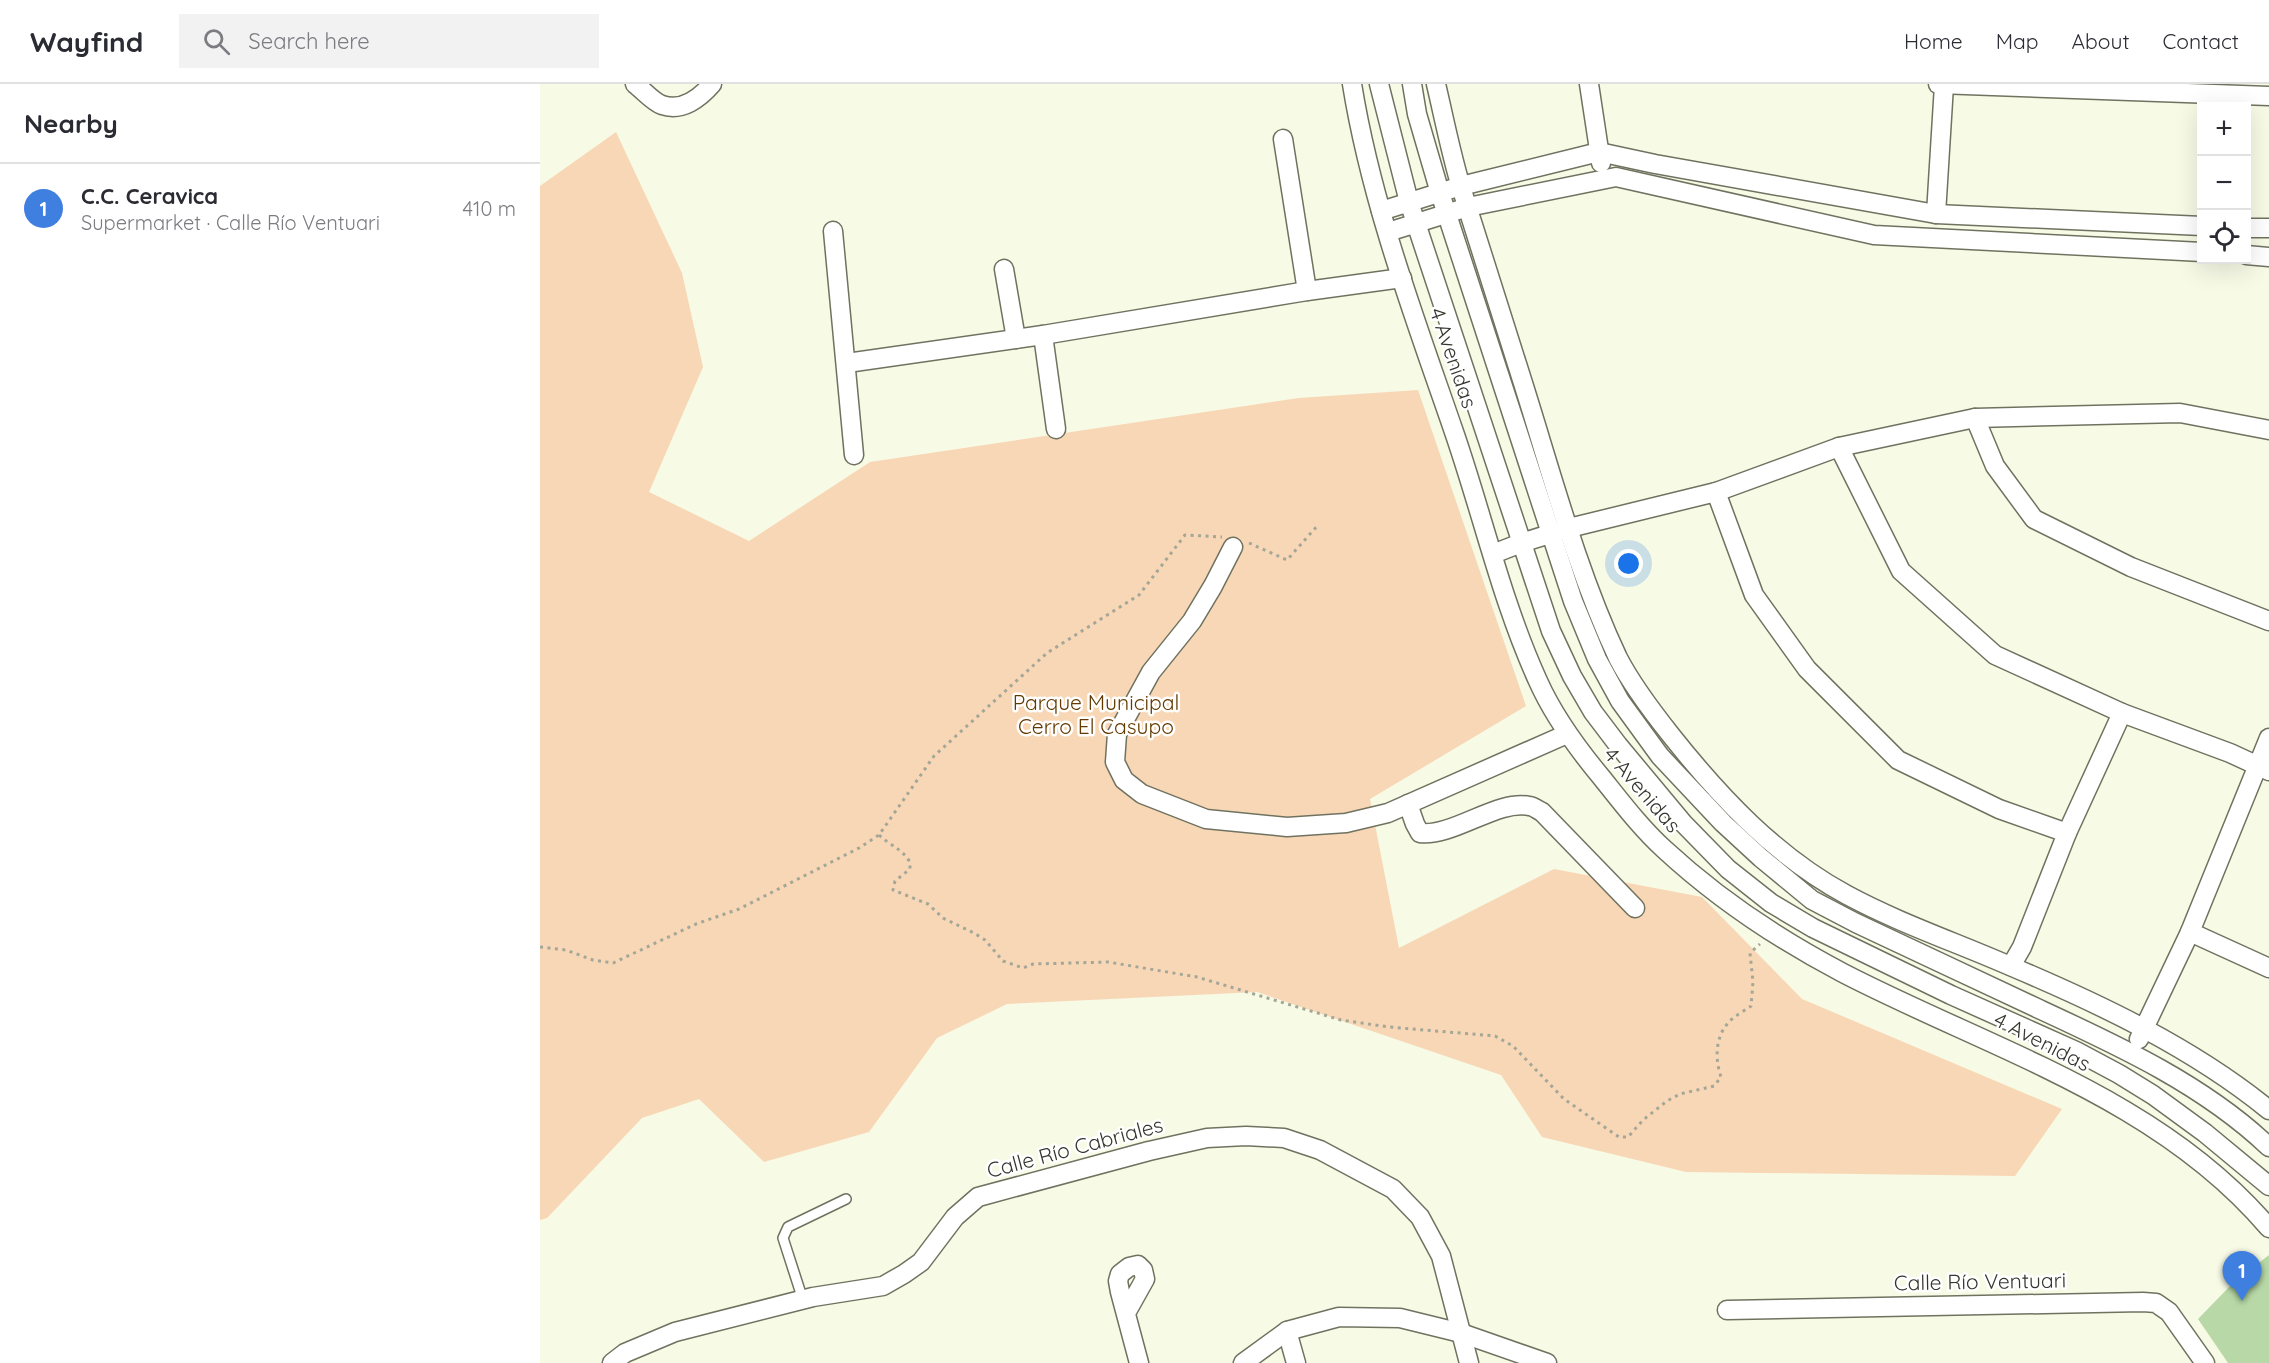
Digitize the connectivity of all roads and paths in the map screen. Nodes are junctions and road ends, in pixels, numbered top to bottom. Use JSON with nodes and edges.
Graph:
{"nodes":[{"id":1,"x":635,"y":84,"type":"edge"},
{"id":2,"x":712,"y":84,"type":"edge"},
{"id":3,"x":1352,"y":84,"type":"edge"},
{"id":4,"x":1380,"y":84,"type":"edge"},
{"id":5,"x":1412,"y":84,"type":"edge"},
{"id":6,"x":1436,"y":84,"type":"edge"},
{"id":7,"x":1588,"y":84,"type":"edge"},
{"id":8,"x":1938,"y":84,"type":"edge"},
{"id":9,"x":1944,"y":85,"type":"edge"},
{"id":10,"x":2136,"y":88,"type":"edge"},
{"id":11,"x":2269,"y":96,"type":"edge"},
{"id":12,"x":1283,"y":139,"type":"dead end"},
{"id":13,"x":1599,"y":152,"type":"junction"},
{"id":14,"x":1604,"y":180,"type":"junction"},
{"id":15,"x":1461,"y":186,"type":"junction"},
{"id":16,"x":1440,"y":192,"type":"junction"},
{"id":17,"x":1409,"y":202,"type":"junction"},
{"id":18,"x":1468,"y":207,"type":"junction"},
{"id":19,"x":1381,"y":211,"type":"junction"},
{"id":20,"x":1447,"y":212,"type":"junction"},
{"id":21,"x":1936,"y":214,"type":"junction"},
{"id":22,"x":1416,"y":222,"type":"junction"},
{"id":23,"x":2197,"y":226,"type":"edge"},
{"id":24,"x":2251,"y":228,"type":"edge"},
{"id":25,"x":2269,"y":228,"type":"edge"},
{"id":26,"x":834,"y":231,"type":"dead end"},
{"id":27,"x":1388,"y":232,"type":"junction"},
{"id":28,"x":2197,"y":252,"type":"edge"},
{"id":29,"x":2251,"y":255,"type":"edge"},
{"id":30,"x":2269,"y":257,"type":"edge"},
{"id":31,"x":1004,"y":269,"type":"dead end"},
{"id":32,"x":1402,"y":278,"type":"junction"},
{"id":33,"x":1307,"y":291,"type":"junction"},
{"id":34,"x":1043,"y":335,"type":"junction"},
{"id":35,"x":1016,"y":339,"type":"junction"},
{"id":36,"x":847,"y":363,"type":"junction"},
{"id":37,"x":1976,"y":418,"type":"junction"},
{"id":38,"x":1056,"y":429,"type":"dead end"},
{"id":39,"x":2269,"y":430,"type":"edge"},
{"id":40,"x":1839,"y":447,"type":"junction"},
{"id":41,"x":854,"y":455,"type":"dead end"},
{"id":42,"x":1716,"y":492,"type":"junction"},
{"id":43,"x":1318,"y":525,"type":"dead end"},
{"id":44,"x":1569,"y":528,"type":"junction"},
{"id":45,"x":1550,"y":535,"type":"junction"},
{"id":46,"x":1234,"y":542,"type":"junction"},
{"id":47,"x":1521,"y":543,"type":"junction"},
{"id":48,"x":1493,"y":554,"type":"junction"},
{"id":49,"x":2269,"y":621,"type":"edge"},
{"id":50,"x":2122,"y":713,"type":"junction"},
{"id":51,"x":1567,"y":734,"type":"junction"},
{"id":52,"x":2269,"y":738,"type":"edge"},
{"id":53,"x":2263,"y":768,"type":"edge"},
{"id":54,"x":1408,"y":804,"type":"junction"},
{"id":55,"x":2067,"y":833,"type":"junction"},
{"id":56,"x":879,"y":835,"type":"junction"},
{"id":57,"x":1635,"y":908,"type":"dead end"},
{"id":58,"x":2190,"y":932,"type":"junction"},
{"id":59,"x":1771,"y":933,"type":"junction"},
{"id":60,"x":540,"y":947,"type":"edge"},
{"id":61,"x":2011,"y":966,"type":"junction"},
{"id":62,"x":2269,"y":968,"type":"edge"},
{"id":63,"x":2144,"y":1030,"type":"junction"},
{"id":64,"x":2132,"y":1054,"type":"junction"},
{"id":65,"x":2119,"y":1074,"type":"junction"},
{"id":66,"x":2104,"y":1100,"type":"junction"},
{"id":67,"x":2269,"y":1110,"type":"edge"},
{"id":68,"x":2269,"y":1147,"type":"edge"},
{"id":69,"x":2269,"y":1186,"type":"edge"},
{"id":70,"x":846,"y":1199,"type":"dead end"},
{"id":71,"x":2269,"y":1228,"type":"edge"},
{"id":72,"x":803,"y":1300,"type":"junction"},
{"id":73,"x":1727,"y":1310,"type":"dead end"},
{"id":74,"x":1126,"y":1313,"type":"dead end"},
{"id":75,"x":1287,"y":1331,"type":"junction"},
{"id":76,"x":1461,"y":1333,"type":"junction"},
{"id":77,"x":612,"y":1363,"type":"edge"},
{"id":78,"x":1139,"y":1363,"type":"edge"},
{"id":79,"x":1243,"y":1363,"type":"edge"},
{"id":80,"x":1296,"y":1363,"type":"edge"},
{"id":81,"x":1469,"y":1363,"type":"edge"},
{"id":82,"x":1547,"y":1363,"type":"edge"},
{"id":83,"x":2205,"y":1363,"type":"edge"}],
"edges":[{"from":1,"to":2,"type":"street"},
{"from":3,"to":19,"type":"street","name":"4 Avenidas"},
{"from":4,"to":17,"type":"street","name":"4 Avenidas"},
{"from":5,"to":16,"type":"street","name":"4 Avenidas"},
{"from":6,"to":15,"type":"street"},
{"from":7,"to":13,"type":"street"},
{"from":8,"to":9,"type":"street"},
{"from":9,"to":10,"type":"street"},
{"from":9,"to":21,"type":"street"},
{"from":10,"to":11,"type":"street"},
{"from":12,"to":33,"type":"street"},
{"from":13,"to":14,"type":"street"},
{"from":13,"to":15,"type":"street"},
{"from":13,"to":21,"type":"street"},
{"from":14,"to":18,"type":"street"},
{"from":14,"to":28,"type":"street"},
{"from":15,"to":16,"type":"street"},
{"from":15,"to":18,"type":"street"},
{"from":16,"to":17,"type":"street"},
{"from":16,"to":20,"type":"street","name":"4 Avenidas"},
{"from":17,"to":19,"type":"street"},
{"from":17,"to":22,"type":"street","name":"4 Avenidas"},
{"from":18,"to":20,"type":"street"},
{"from":18,"to":44,"type":"street"},
{"from":19,"to":27,"type":"street","name":"4 Avenidas"},
{"from":20,"to":22,"type":"street"},
{"from":20,"to":45,"type":"street","name":"4 Avenidas"},
{"from":21,"to":23,"type":"street"},
{"from":22,"to":27,"type":"street"},
{"from":22,"to":47,"type":"street","name":"4 Avenidas"},
{"from":24,"to":25,"type":"street"},
{"from":26,"to":36,"type":"street"},
{"from":27,"to":32,"type":"street","name":"4 Avenidas"},
{"from":29,"to":30,"type":"street"},
{"from":31,"to":35,"type":"street"},
{"from":32,"to":33,"type":"street"},
{"from":32,"to":48,"type":"street","name":"4 Avenidas"},
{"from":33,"to":34,"type":"street"},
{"from":34,"to":35,"type":"street"},
{"from":34,"to":38,"type":"street"},
{"from":35,"to":36,"type":"street"},
{"from":36,"to":41,"type":"street"},
{"from":37,"to":39,"type":"street"},
{"from":37,"to":40,"type":"street"},
{"from":37,"to":49,"type":"street"},
{"from":40,"to":42,"type":"street"},
{"from":40,"to":50,"type":"street"},
{"from":42,"to":44,"type":"street"},
{"from":42,"to":55,"type":"street"},
{"from":43,"to":46,"type":"path"},
{"from":44,"to":45,"type":"street"},
{"from":44,"to":61,"type":"street"},
{"from":45,"to":47,"type":"street"},
{"from":45,"to":64,"type":"street","name":"4 Avenidas"},
{"from":46,"to":54,"type":"street"},
{"from":46,"to":56,"type":"path"},
{"from":47,"to":48,"type":"street"},
{"from":47,"to":65,"type":"street","name":"4 Avenidas"},
{"from":48,"to":51,"type":"street","name":"4 Avenidas"},
{"from":50,"to":53,"type":"street"},
{"from":50,"to":55,"type":"street"},
{"from":51,"to":54,"type":"street"},
{"from":51,"to":59,"type":"street","name":"4 Avenidas"},
{"from":52,"to":53,"type":"street"},
{"from":53,"to":58,"type":"street"},
{"from":54,"to":57,"type":"street"},
{"from":55,"to":61,"type":"street"},
{"from":56,"to":59,"type":"path"},
{"from":56,"to":60,"type":"path"},
{"from":58,"to":62,"type":"street"},
{"from":58,"to":63,"type":"street"},
{"from":59,"to":66,"type":"street","name":"4 Avenidas"},
{"from":61,"to":63,"type":"street"},
{"from":63,"to":64,"type":"street"},
{"from":63,"to":67,"type":"street"},
{"from":64,"to":65,"type":"street"},
{"from":64,"to":68,"type":"street","name":"4 Avenidas"},
{"from":65,"to":66,"type":"street"},
{"from":65,"to":69,"type":"street","name":"4 Avenidas"},
{"from":66,"to":71,"type":"street","name":"4 Avenidas"},
{"from":70,"to":72,"type":"lane"},
{"from":72,"to":76,"type":"street","name":"Calle Río Cabriales"},
{"from":72,"to":77,"type":"street","name":"Calle Río Cabriales"},
{"from":73,"to":83,"type":"street","name":"Calle Río Ventuari"},
{"from":74,"to":78,"type":"street"},
{"from":75,"to":76,"type":"street"},
{"from":75,"to":79,"type":"street"},
{"from":75,"to":80,"type":"street"},
{"from":76,"to":81,"type":"street","name":"Calle Río Cabriales"},
{"from":76,"to":82,"type":"street"}]}
